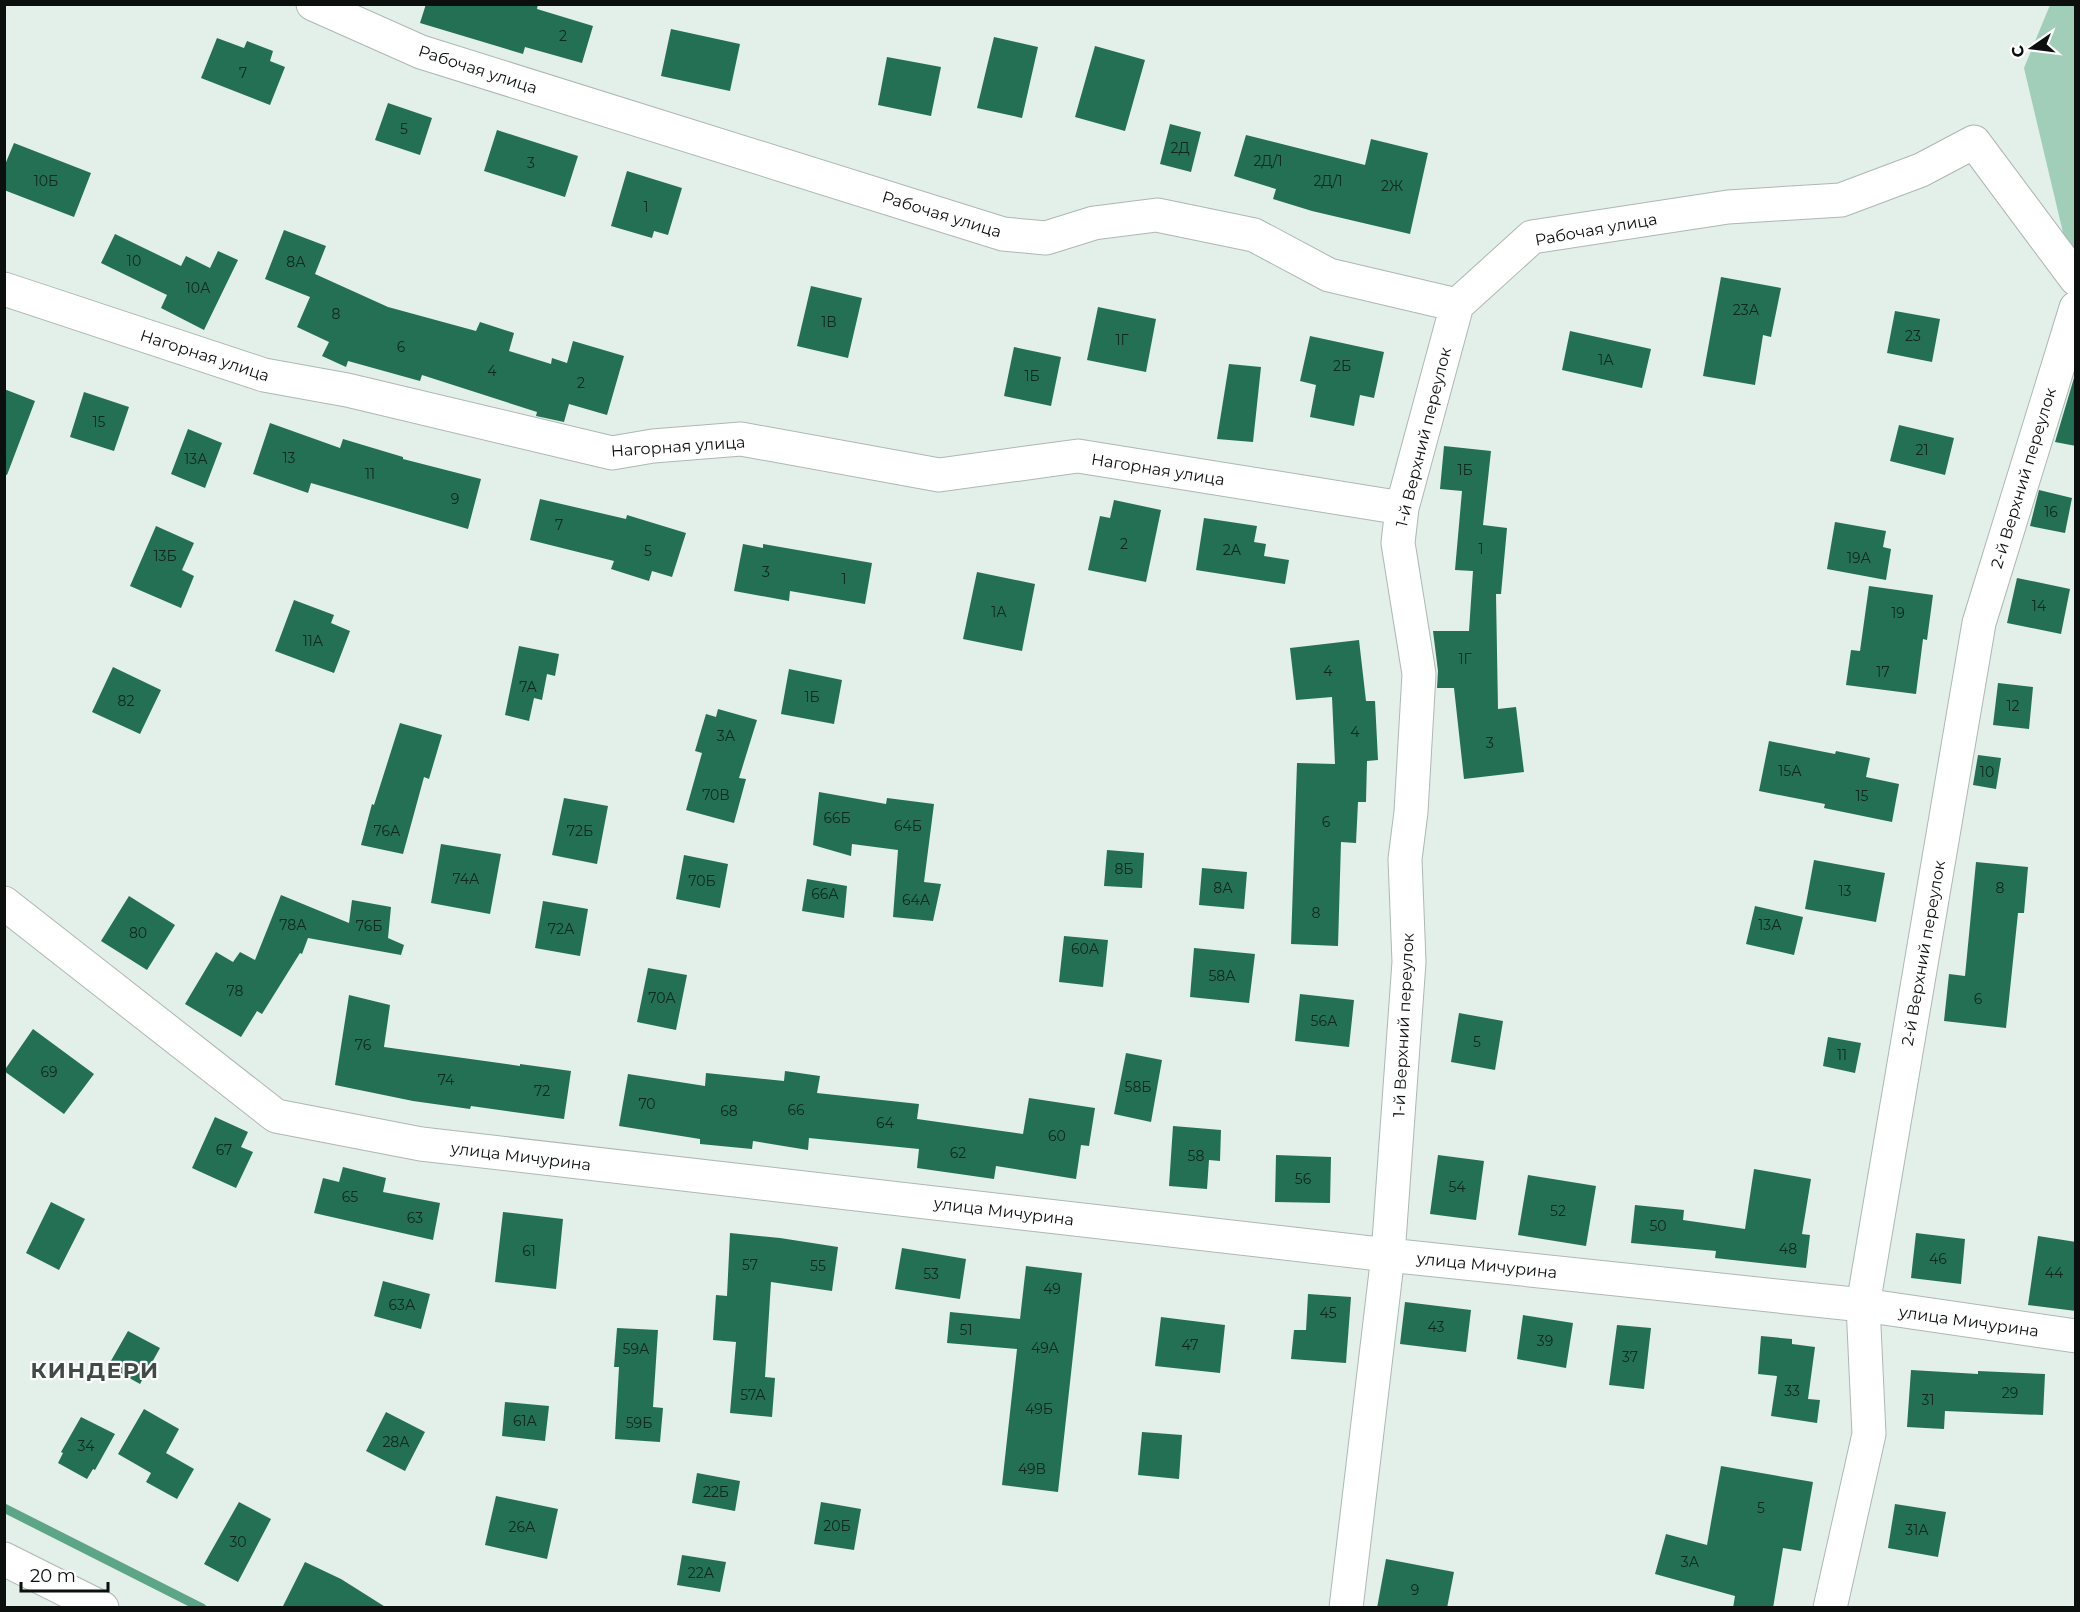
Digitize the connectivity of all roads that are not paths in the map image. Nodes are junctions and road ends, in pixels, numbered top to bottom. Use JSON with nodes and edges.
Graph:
{"nodes":[{"id":1,"x":313,"y":4,"type":"edge"},
{"id":2,"x":2076,"y":279,"type":"edge"},
{"id":3,"x":4,"y":290,"type":"edge"},
{"id":4,"x":1457,"y":305,"type":"junction"},
{"id":5,"x":2076,"y":308,"type":"edge"},
{"id":6,"x":1402,"y":508,"type":"junction"},
{"id":7,"x":4,"y":903,"type":"edge"},
{"id":8,"x":1388,"y":1255,"type":"junction"},
{"id":9,"x":1863,"y":1305,"type":"junction"},
{"id":10,"x":2076,"y":1336,"type":"edge"},
{"id":11,"x":4,"y":1559,"type":"edge"},
{"id":12,"x":102,"y":1608,"type":"edge"},
{"id":13,"x":1347,"y":1608,"type":"edge"},
{"id":14,"x":1830,"y":1608,"type":"edge"}],
"edges":[{"from":1,"to":4,"type":"street","name":"Рабочая улица"},
{"from":2,"to":4,"type":"street","name":"Рабочая улица"},
{"from":3,"to":6,"type":"street","name":"Нагорная улица"},
{"from":4,"to":6,"type":"street","name":"1-й Верхний переулок"},
{"from":5,"to":9,"type":"street","name":"2-й Верхний переулок"},
{"from":6,"to":8,"type":"street","name":"1-й Верхний переулок"},
{"from":7,"to":8,"type":"street","name":"улица Мичурина"},
{"from":8,"to":9,"type":"street","name":"улица Мичурина"},
{"from":8,"to":13,"type":"street","name":"1-й Верхний переулок"},
{"from":9,"to":10,"type":"street","name":"улица Мичурина"},
{"from":9,"to":14,"type":"street","name":"2-й Верхний переулок"},
{"from":11,"to":12,"type":"street"}]}
